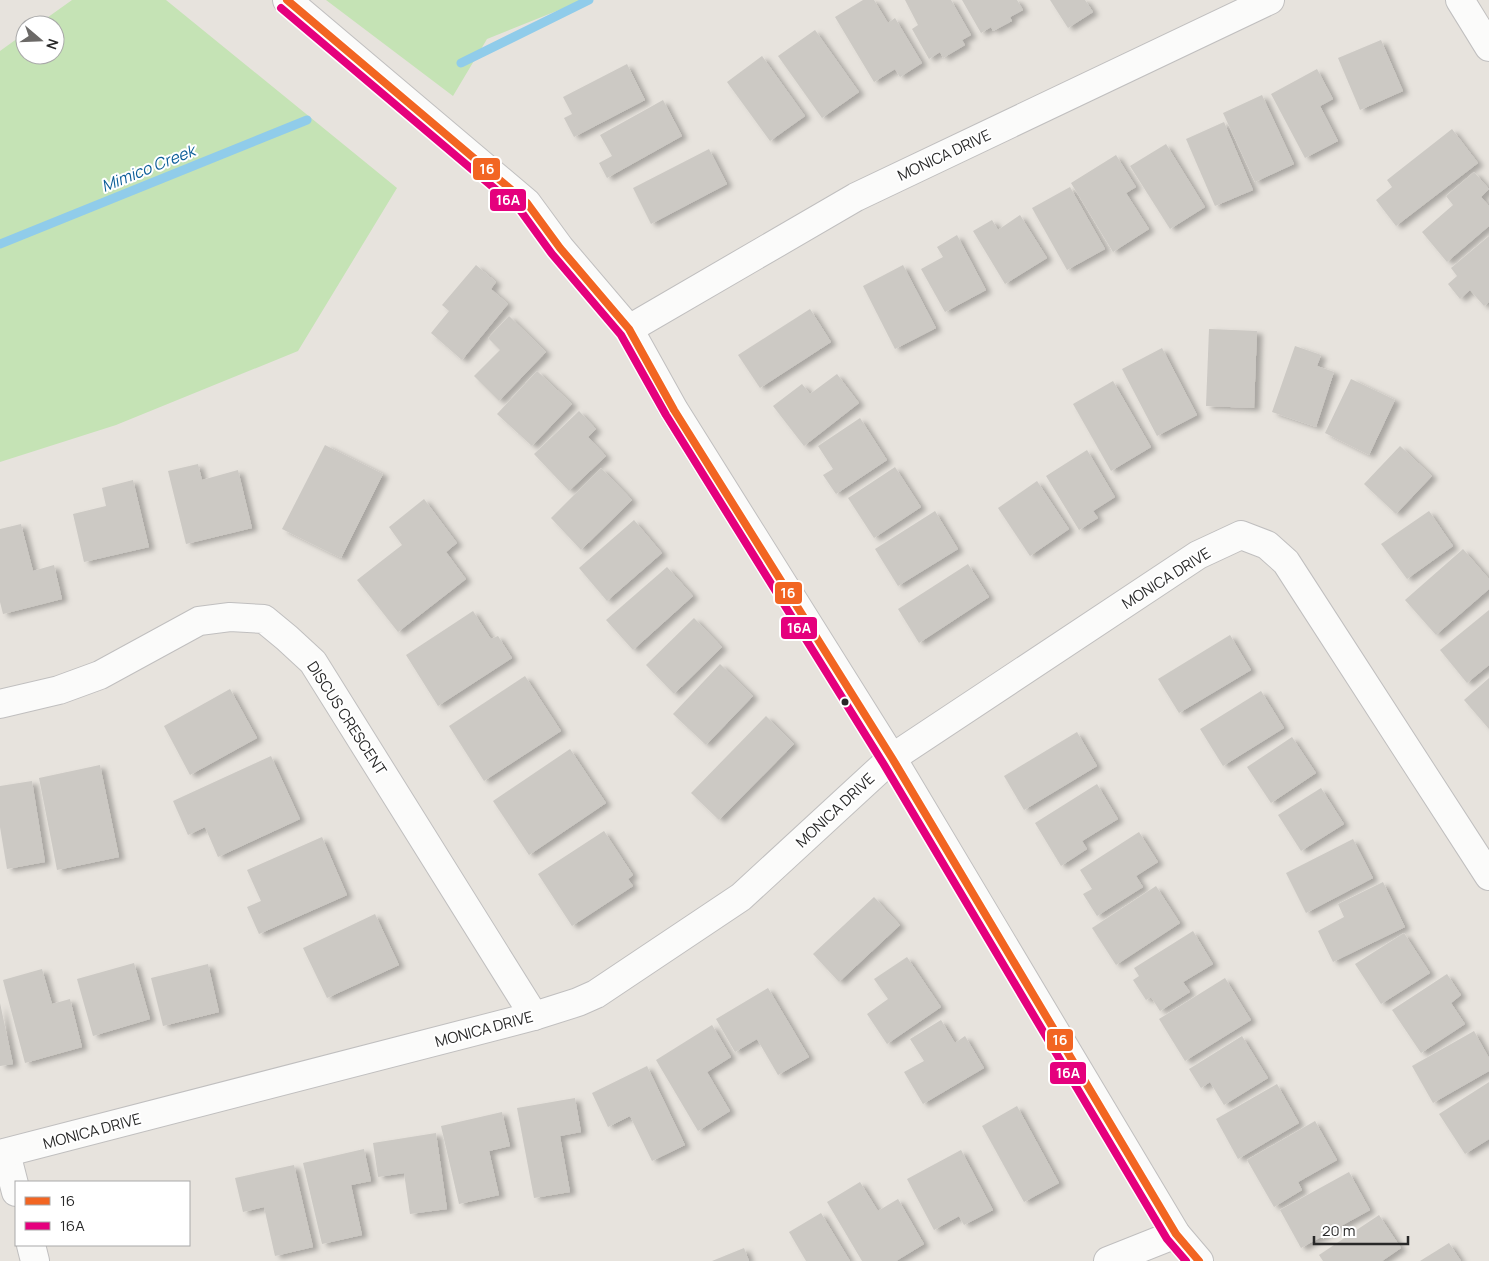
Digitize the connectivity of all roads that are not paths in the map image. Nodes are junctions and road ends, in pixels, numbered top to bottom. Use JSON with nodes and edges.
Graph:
{"nodes":[{"id":1,"x":286,"y":0,"type":"edge"},
{"id":2,"x":1270,"y":0,"type":"edge"},
{"id":3,"x":1460,"y":0,"type":"edge"},
{"id":4,"x":1489,"y":47,"type":"edge"},
{"id":5,"x":629,"y":329,"type":"junction"},
{"id":6,"x":0,"y":704,"type":"edge"},
{"id":7,"x":892,"y":758,"type":"junction"},
{"id":8,"x":1489,"y":876,"type":"edge"},
{"id":9,"x":534,"y":1016,"type":"junction"},
{"id":10,"x":3,"y":1154,"type":"edge"},
{"id":11,"x":15,"y":1189,"type":"edge"},
{"id":12,"x":1176,"y":1234,"type":"junction"},
{"id":13,"x":31,"y":1246,"type":"edge"},
{"id":14,"x":35,"y":1261,"type":"edge"},
{"id":15,"x":1108,"y":1261,"type":"edge"},
{"id":16,"x":1198,"y":1261,"type":"edge"}],
"edges":[{"from":1,"to":5,"type":"street"},
{"from":2,"to":5,"type":"street","name":"MONICA DRIVE"},
{"from":3,"to":4,"type":"street"},
{"from":5,"to":7,"type":"street"},
{"from":6,"to":9,"type":"street","name":"DISCUS CRESCENT"},
{"from":7,"to":8,"type":"street","name":"MONICA DRIVE"},
{"from":7,"to":9,"type":"street","name":"MONICA DRIVE"},
{"from":7,"to":12,"type":"street"},
{"from":9,"to":10,"type":"street","name":"MONICA DRIVE"},
{"from":10,"to":11,"type":"street"},
{"from":12,"to":15,"type":"street"},
{"from":12,"to":16,"type":"street"},
{"from":13,"to":14,"type":"street"}]}
